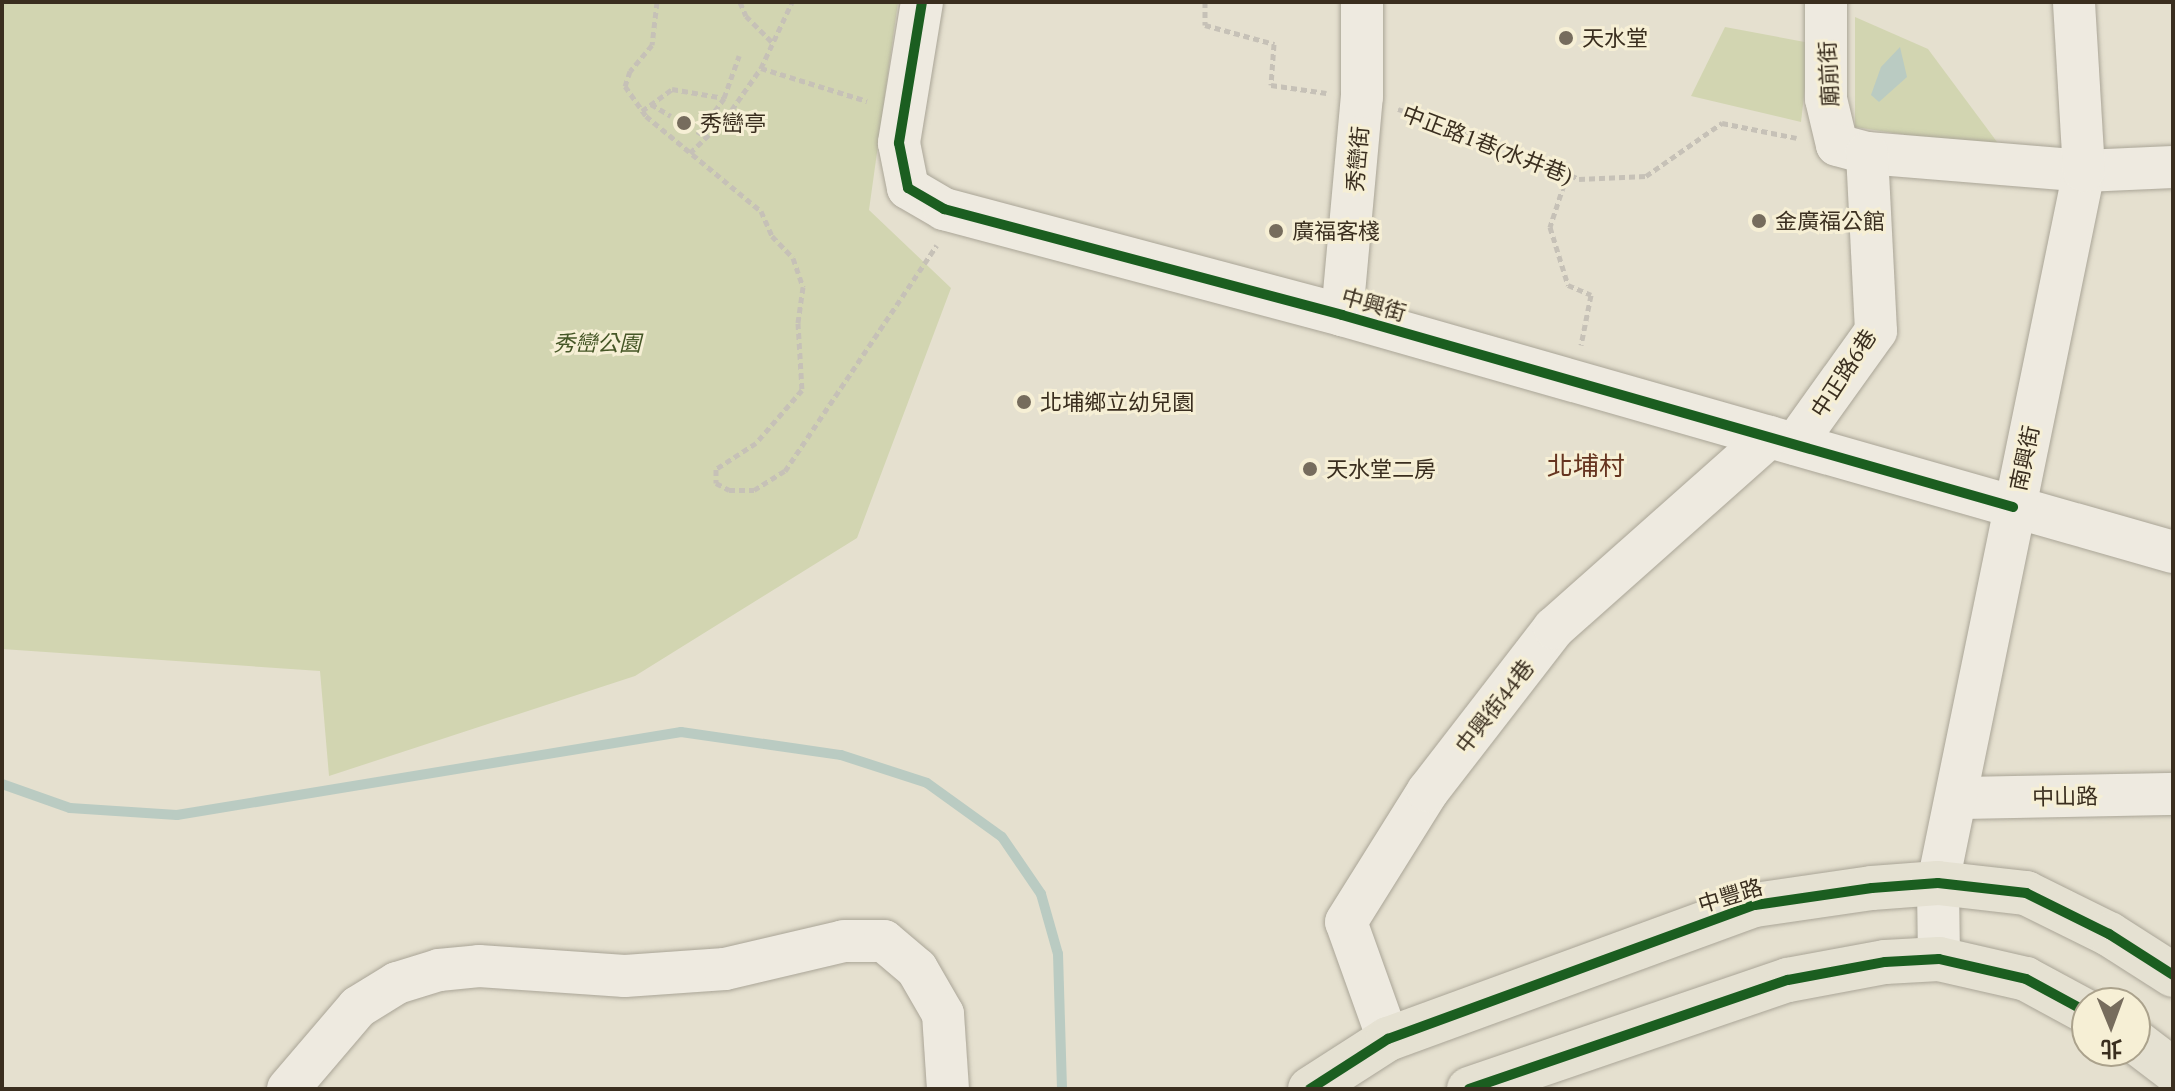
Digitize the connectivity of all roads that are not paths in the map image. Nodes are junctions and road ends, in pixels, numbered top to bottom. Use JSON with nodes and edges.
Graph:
{"nodes":[{"id":1,"x":922,"y":2,"type":"edge"},
{"id":2,"x":1362,"y":2,"type":"edge"},
{"id":3,"x":1826,"y":2,"type":"edge"},
{"id":4,"x":2074,"y":2,"type":"edge"},
{"id":5,"x":1852,"y":149,"type":"junction"},
{"id":6,"x":2173,"y":167,"type":"edge"},
{"id":7,"x":2084,"y":171,"type":"junction"},
{"id":8,"x":1342,"y":315,"type":"junction"},
{"id":9,"x":1782,"y":441,"type":"junction"},
{"id":10,"x":2013,"y":507,"type":"junction"},
{"id":11,"x":2173,"y":552,"type":"edge"},
{"id":12,"x":2173,"y":794,"type":"edge"},
{"id":13,"x":1958,"y":798,"type":"junction"},
{"id":14,"x":1938,"y":883,"type":"junction"},
{"id":15,"x":1939,"y":959,"type":"junction"},
{"id":16,"x":2173,"y":975,"type":"edge"},
{"id":17,"x":2071,"y":1003,"type":"edge"},
{"id":18,"x":1388,"y":1039,"type":"junction"},
{"id":19,"x":2151,"y":1053,"type":"edge"},
{"id":20,"x":2173,"y":1070,"type":"edge"},
{"id":21,"x":288,"y":1089,"type":"edge"},
{"id":22,"x":948,"y":1089,"type":"edge"},
{"id":23,"x":1310,"y":1089,"type":"edge"},
{"id":24,"x":1469,"y":1089,"type":"edge"}],
"edges":[{"from":1,"to":8,"type":"street","name":"中興街"},
{"from":2,"to":8,"type":"street","name":"秀巒街"},
{"from":3,"to":5,"type":"street","name":"廟前街"},
{"from":4,"to":7,"type":"street","name":"南興街"},
{"from":5,"to":7,"type":"street"},
{"from":5,"to":9,"type":"street","name":"中正路6巷"},
{"from":6,"to":7,"type":"street"},
{"from":7,"to":10,"type":"street","name":"南興街"},
{"from":8,"to":9,"type":"street","name":"中興街"},
{"from":9,"to":10,"type":"street","name":"中興街"},
{"from":9,"to":18,"type":"street","name":"中興街44巷"},
{"from":10,"to":11,"type":"street","name":"中興街"},
{"from":10,"to":13,"type":"street","name":"南興街"},
{"from":12,"to":13,"type":"street","name":"中山路"},
{"from":13,"to":14,"type":"street","name":"南興街"},
{"from":14,"to":15,"type":"street","name":"南興街"},
{"from":14,"to":16,"type":"main road","name":"中豐路"},
{"from":14,"to":18,"type":"main road","name":"中豐路"},
{"from":15,"to":17,"type":"main road"},
{"from":15,"to":24,"type":"main road"},
{"from":18,"to":23,"type":"main road","name":"中豐路"},
{"from":19,"to":20,"type":"main road"},
{"from":21,"to":22,"type":"street"}]}
